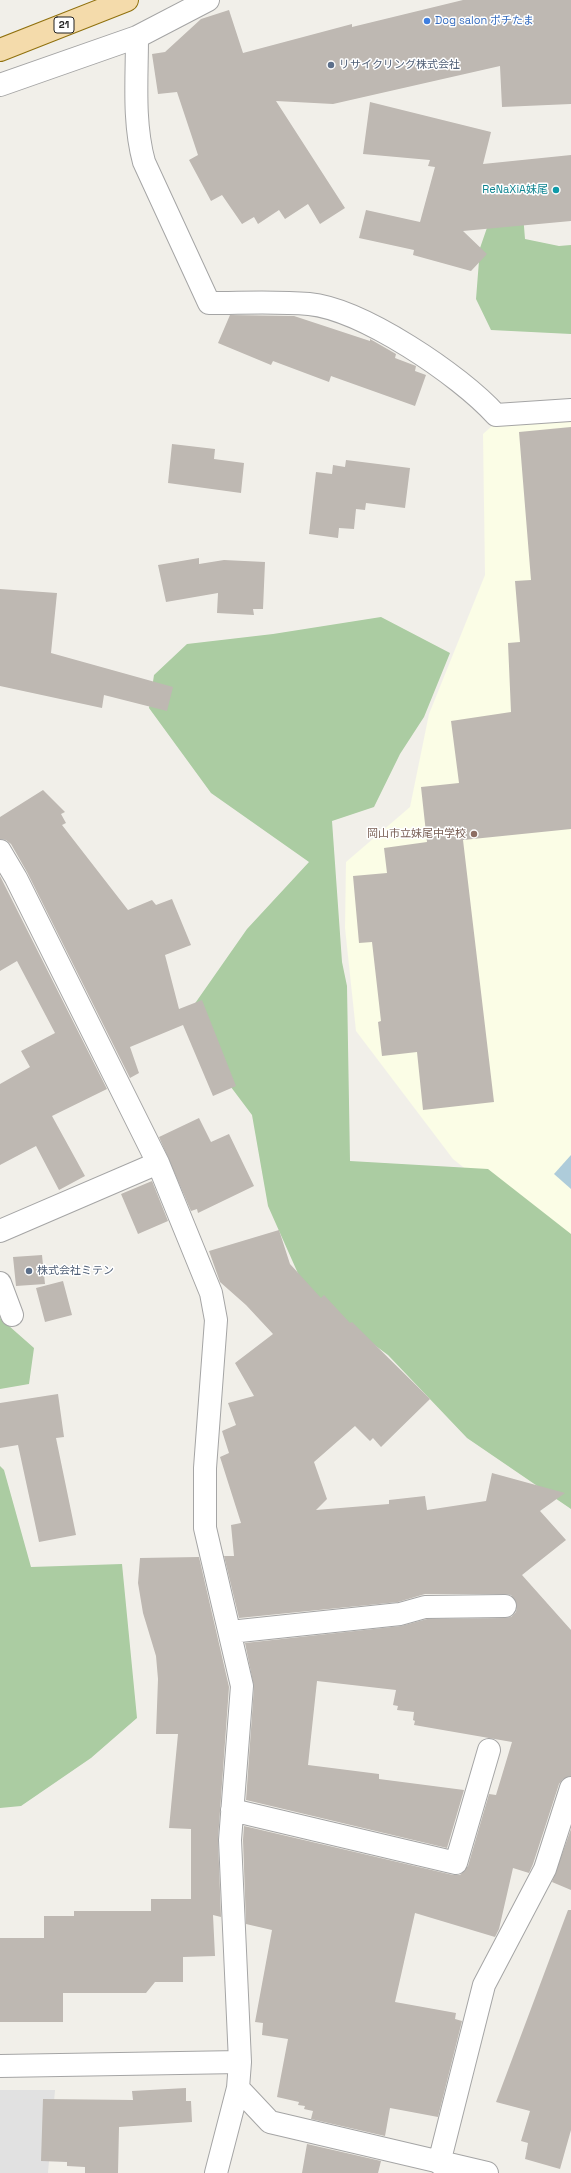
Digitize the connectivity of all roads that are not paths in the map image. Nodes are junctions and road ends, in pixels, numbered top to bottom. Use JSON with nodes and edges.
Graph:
{"nodes":[{"id":1,"x":208,"y":0,"type":"edge"},
{"id":2,"x":116,"y":2,"type":"edge"},
{"id":3,"x":137,"y":37,"type":"junction"},
{"id":4,"x":0,"y":50,"type":"edge"},
{"id":5,"x":0,"y":85,"type":"edge"},
{"id":6,"x":571,"y":410,"type":"edge"},
{"id":7,"x":0,"y":851,"type":"edge"},
{"id":8,"x":158,"y":1163,"type":"junction"},
{"id":9,"x":0,"y":1231,"type":"edge"},
{"id":10,"x":0,"y":1283,"type":"edge"},
{"id":11,"x":12,"y":1315,"type":"dead end"},
{"id":12,"x":505,"y":1606,"type":"dead end"},
{"id":13,"x":230,"y":1632,"type":"junction"},
{"id":14,"x":489,"y":1750,"type":"dead end"},
{"id":15,"x":571,"y":1788,"type":"edge"},
{"id":16,"x":232,"y":1810,"type":"junction"},
{"id":17,"x":240,"y":2062,"type":"junction"},
{"id":18,"x":0,"y":2066,"type":"edge"},
{"id":19,"x":238,"y":2088,"type":"junction"},
{"id":20,"x":439,"y":2163,"type":"junction"},
{"id":21,"x":216,"y":2173,"type":"edge"},
{"id":22,"x":488,"y":2173,"type":"edge"}],
"edges":[{"from":1,"to":3,"type":"street"},
{"from":2,"to":4,"type":"main road","number":"21"},
{"from":3,"to":5,"type":"street"},
{"from":3,"to":6,"type":"street"},
{"from":7,"to":8,"type":"street"},
{"from":8,"to":9,"type":"street"},
{"from":8,"to":13,"type":"street"},
{"from":10,"to":11,"type":"street"},
{"from":12,"to":13,"type":"street"},
{"from":13,"to":16,"type":"street"},
{"from":14,"to":16,"type":"street"},
{"from":15,"to":20,"type":"street"},
{"from":16,"to":17,"type":"street"},
{"from":17,"to":18,"type":"street"},
{"from":17,"to":19,"type":"street"},
{"from":19,"to":20,"type":"street"},
{"from":19,"to":21,"type":"street"},
{"from":20,"to":22,"type":"street"}]}
